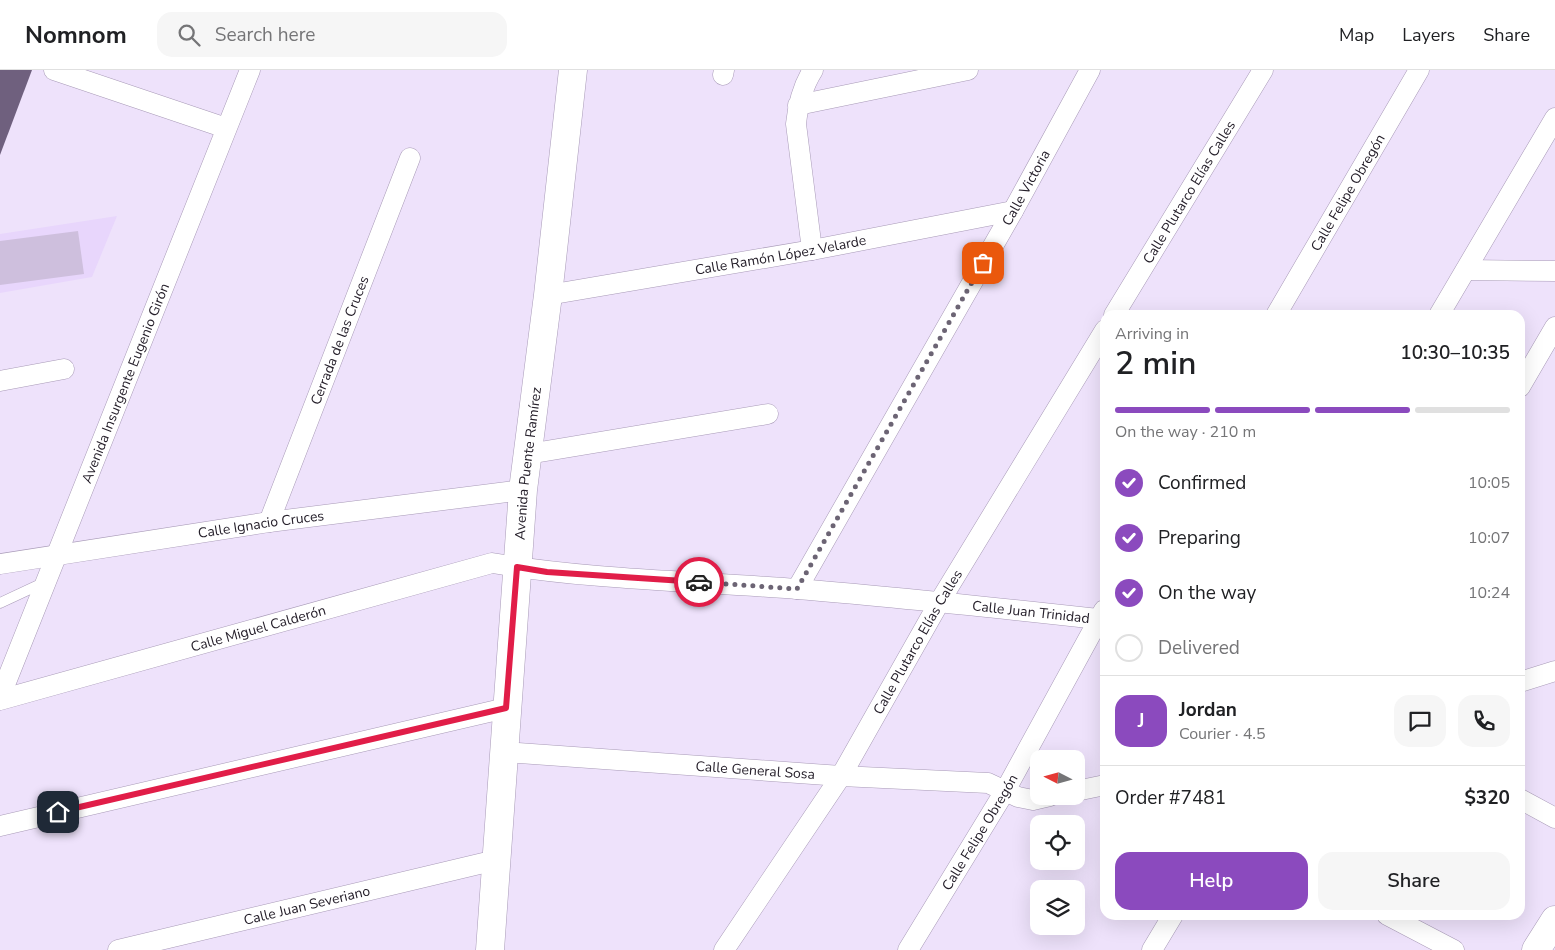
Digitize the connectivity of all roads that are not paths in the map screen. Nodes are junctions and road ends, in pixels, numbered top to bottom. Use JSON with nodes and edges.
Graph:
{"nodes":[{"id":1,"x":54,"y":70,"type":"edge"},
{"id":2,"x":250,"y":70,"type":"edge"},
{"id":3,"x":573,"y":70,"type":"edge"},
{"id":4,"x":813,"y":70,"type":"edge"},
{"id":5,"x":968,"y":70,"type":"edge"},
{"id":6,"x":1090,"y":70,"type":"edge"},
{"id":7,"x":1263,"y":70,"type":"edge"},
{"id":8,"x":1420,"y":70,"type":"edge"},
{"id":9,"x":798,"y":105,"type":"junction"},
{"id":10,"x":1555,"y":118,"type":"edge"},
{"id":11,"x":226,"y":128,"type":"junction"},
{"id":12,"x":410,"y":158,"type":"dead end"},
{"id":13,"x":1013,"y":212,"type":"junction"},
{"id":14,"x":812,"y":250,"type":"junction"},
{"id":15,"x":1466,"y":270,"type":"junction"},
{"id":16,"x":1555,"y":271,"type":"edge"},
{"id":17,"x":548,"y":294,"type":"junction"},
{"id":18,"x":1117,"y":310,"type":"edge"},
{"id":19,"x":1279,"y":310,"type":"edge"},
{"id":20,"x":1442,"y":310,"type":"edge"},
{"id":21,"x":1555,"y":327,"type":"edge"},
{"id":22,"x":1100,"y":338,"type":"edge"},
{"id":23,"x":64,"y":369,"type":"dead end"},
{"id":24,"x":1525,"y":378,"type":"edge"},
{"id":25,"x":0,"y":382,"type":"edge"},
{"id":26,"x":768,"y":414,"type":"dead end"},
{"id":27,"x":528,"y":454,"type":"junction"},
{"id":28,"x":523,"y":490,"type":"junction"},
{"id":29,"x":269,"y":522,"type":"junction"},
{"id":30,"x":56,"y":554,"type":"junction"},
{"id":31,"x":0,"y":564,"type":"edge"},
{"id":32,"x":517,"y":567,"type":"junction"},
{"id":33,"x":46,"y":581,"type":"junction"},
{"id":34,"x":797,"y":589,"type":"junction"},
{"id":35,"x":940,"y":601,"type":"junction"},
{"id":36,"x":0,"y":603,"type":"edge"},
{"id":37,"x":1100,"y":613,"type":"edge"},
{"id":38,"x":1100,"y":617,"type":"edge"},
{"id":39,"x":1555,"y":671,"type":"edge"},
{"id":40,"x":1525,"y":680,"type":"edge"},
{"id":41,"x":0,"y":699,"type":"edge"},
{"id":42,"x":506,"y":708,"type":"junction"},
{"id":43,"x":504,"y":752,"type":"junction"},
{"id":44,"x":841,"y":776,"type":"junction"},
{"id":45,"x":1100,"y":786,"type":"edge"},
{"id":46,"x":1085,"y":789,"type":"edge"},
{"id":47,"x":1005,"y":791,"type":"junction"},
{"id":48,"x":1030,"y":799,"type":"edge"},
{"id":49,"x":1525,"y":802,"type":"edge"},
{"id":50,"x":1555,"y":818,"type":"edge"},
{"id":51,"x":0,"y":826,"type":"edge"},
{"id":52,"x":496,"y":860,"type":"junction"},
{"id":53,"x":1170,"y":920,"type":"edge"},
{"id":54,"x":1397,"y":920,"type":"edge"},
{"id":55,"x":1555,"y":920,"type":"edge"},
{"id":56,"x":118,"y":950,"type":"edge"},
{"id":57,"x":490,"y":950,"type":"edge"},
{"id":58,"x":724,"y":950,"type":"edge"},
{"id":59,"x":908,"y":950,"type":"edge"},
{"id":60,"x":1152,"y":950,"type":"edge"},
{"id":61,"x":1454,"y":950,"type":"edge"},
{"id":62,"x":1536,"y":950,"type":"edge"}],
"edges":[{"from":1,"to":11,"type":"street"},
{"from":2,"to":11,"type":"street","name":"Avenida Insurgente Eugenio Girón"},
{"from":3,"to":17,"type":"street","name":"Avenida Puente Ramírez"},
{"from":4,"to":9,"type":"street"},
{"from":5,"to":9,"type":"street"},
{"from":6,"to":13,"type":"street","name":"Calle Victoria"},
{"from":7,"to":18,"type":"street","name":"Calle Plutarco Elías Calles"},
{"from":8,"to":19,"type":"street","name":"Calle Felipe Obregón"},
{"from":9,"to":14,"type":"street"},
{"from":10,"to":15,"type":"street"},
{"from":11,"to":30,"type":"street","name":"Avenida Insurgente Eugenio Girón"},
{"from":12,"to":29,"type":"street","name":"Cerrada de las Cruces"},
{"from":13,"to":14,"type":"street","name":"Calle Ramón López Velarde"},
{"from":13,"to":34,"type":"street","name":"Calle Victoria"},
{"from":14,"to":17,"type":"street","name":"Calle Ramón López Velarde"},
{"from":15,"to":16,"type":"street"},
{"from":15,"to":20,"type":"street"},
{"from":17,"to":27,"type":"street","name":"Avenida Puente Ramírez"},
{"from":21,"to":24,"type":"street"},
{"from":22,"to":35,"type":"street","name":"Calle Plutarco Elías Calles"},
{"from":23,"to":25,"type":"street"},
{"from":26,"to":27,"type":"street"},
{"from":27,"to":28,"type":"street","name":"Avenida Puente Ramírez"},
{"from":28,"to":29,"type":"street","name":"Calle Ignacio Cruces"},
{"from":28,"to":32,"type":"street","name":"Avenida Puente Ramírez"},
{"from":29,"to":30,"type":"street","name":"Calle Ignacio Cruces"},
{"from":30,"to":31,"type":"street","name":"Calle Ignacio Cruces"},
{"from":30,"to":33,"type":"street","name":"Avenida Insurgente Eugenio Girón"},
{"from":32,"to":34,"type":"street","name":"Calle Juan Trinidad"},
{"from":32,"to":41,"type":"street","name":"Calle Miguel Calderón"},
{"from":32,"to":42,"type":"street","name":"Avenida Puente Ramírez"},
{"from":33,"to":36,"type":"lane"},
{"from":33,"to":41,"type":"street","name":"Avenida Insurgente Eugenio Girón"},
{"from":34,"to":35,"type":"street","name":"Calle Juan Trinidad"},
{"from":35,"to":37,"type":"street","name":"Calle Juan Trinidad"},
{"from":35,"to":44,"type":"street","name":"Calle Plutarco Elías Calles"},
{"from":38,"to":47,"type":"street","name":"Calle Felipe Obregón"},
{"from":39,"to":40,"type":"street"},
{"from":42,"to":43,"type":"street","name":"Avenida Puente Ramírez"},
{"from":42,"to":51,"type":"street"},
{"from":43,"to":44,"type":"street","name":"Calle General Sosa"},
{"from":43,"to":52,"type":"street","name":"Avenida Puente Ramírez"},
{"from":44,"to":47,"type":"street","name":"Calle General Sosa"},
{"from":44,"to":58,"type":"street","name":"Calle Plutarco Elías Calles"},
{"from":45,"to":46,"type":"street"},
{"from":47,"to":48,"type":"street","name":"Calle General Sosa"},
{"from":47,"to":59,"type":"street","name":"Calle Felipe Obregón"},
{"from":49,"to":50,"type":"street"},
{"from":52,"to":56,"type":"street","name":"Calle Juan Severiano"},
{"from":52,"to":57,"type":"street","name":"Avenida Puente Ramírez"},
{"from":53,"to":60,"type":"street"},
{"from":54,"to":61,"type":"street"},
{"from":55,"to":62,"type":"street"}]}
